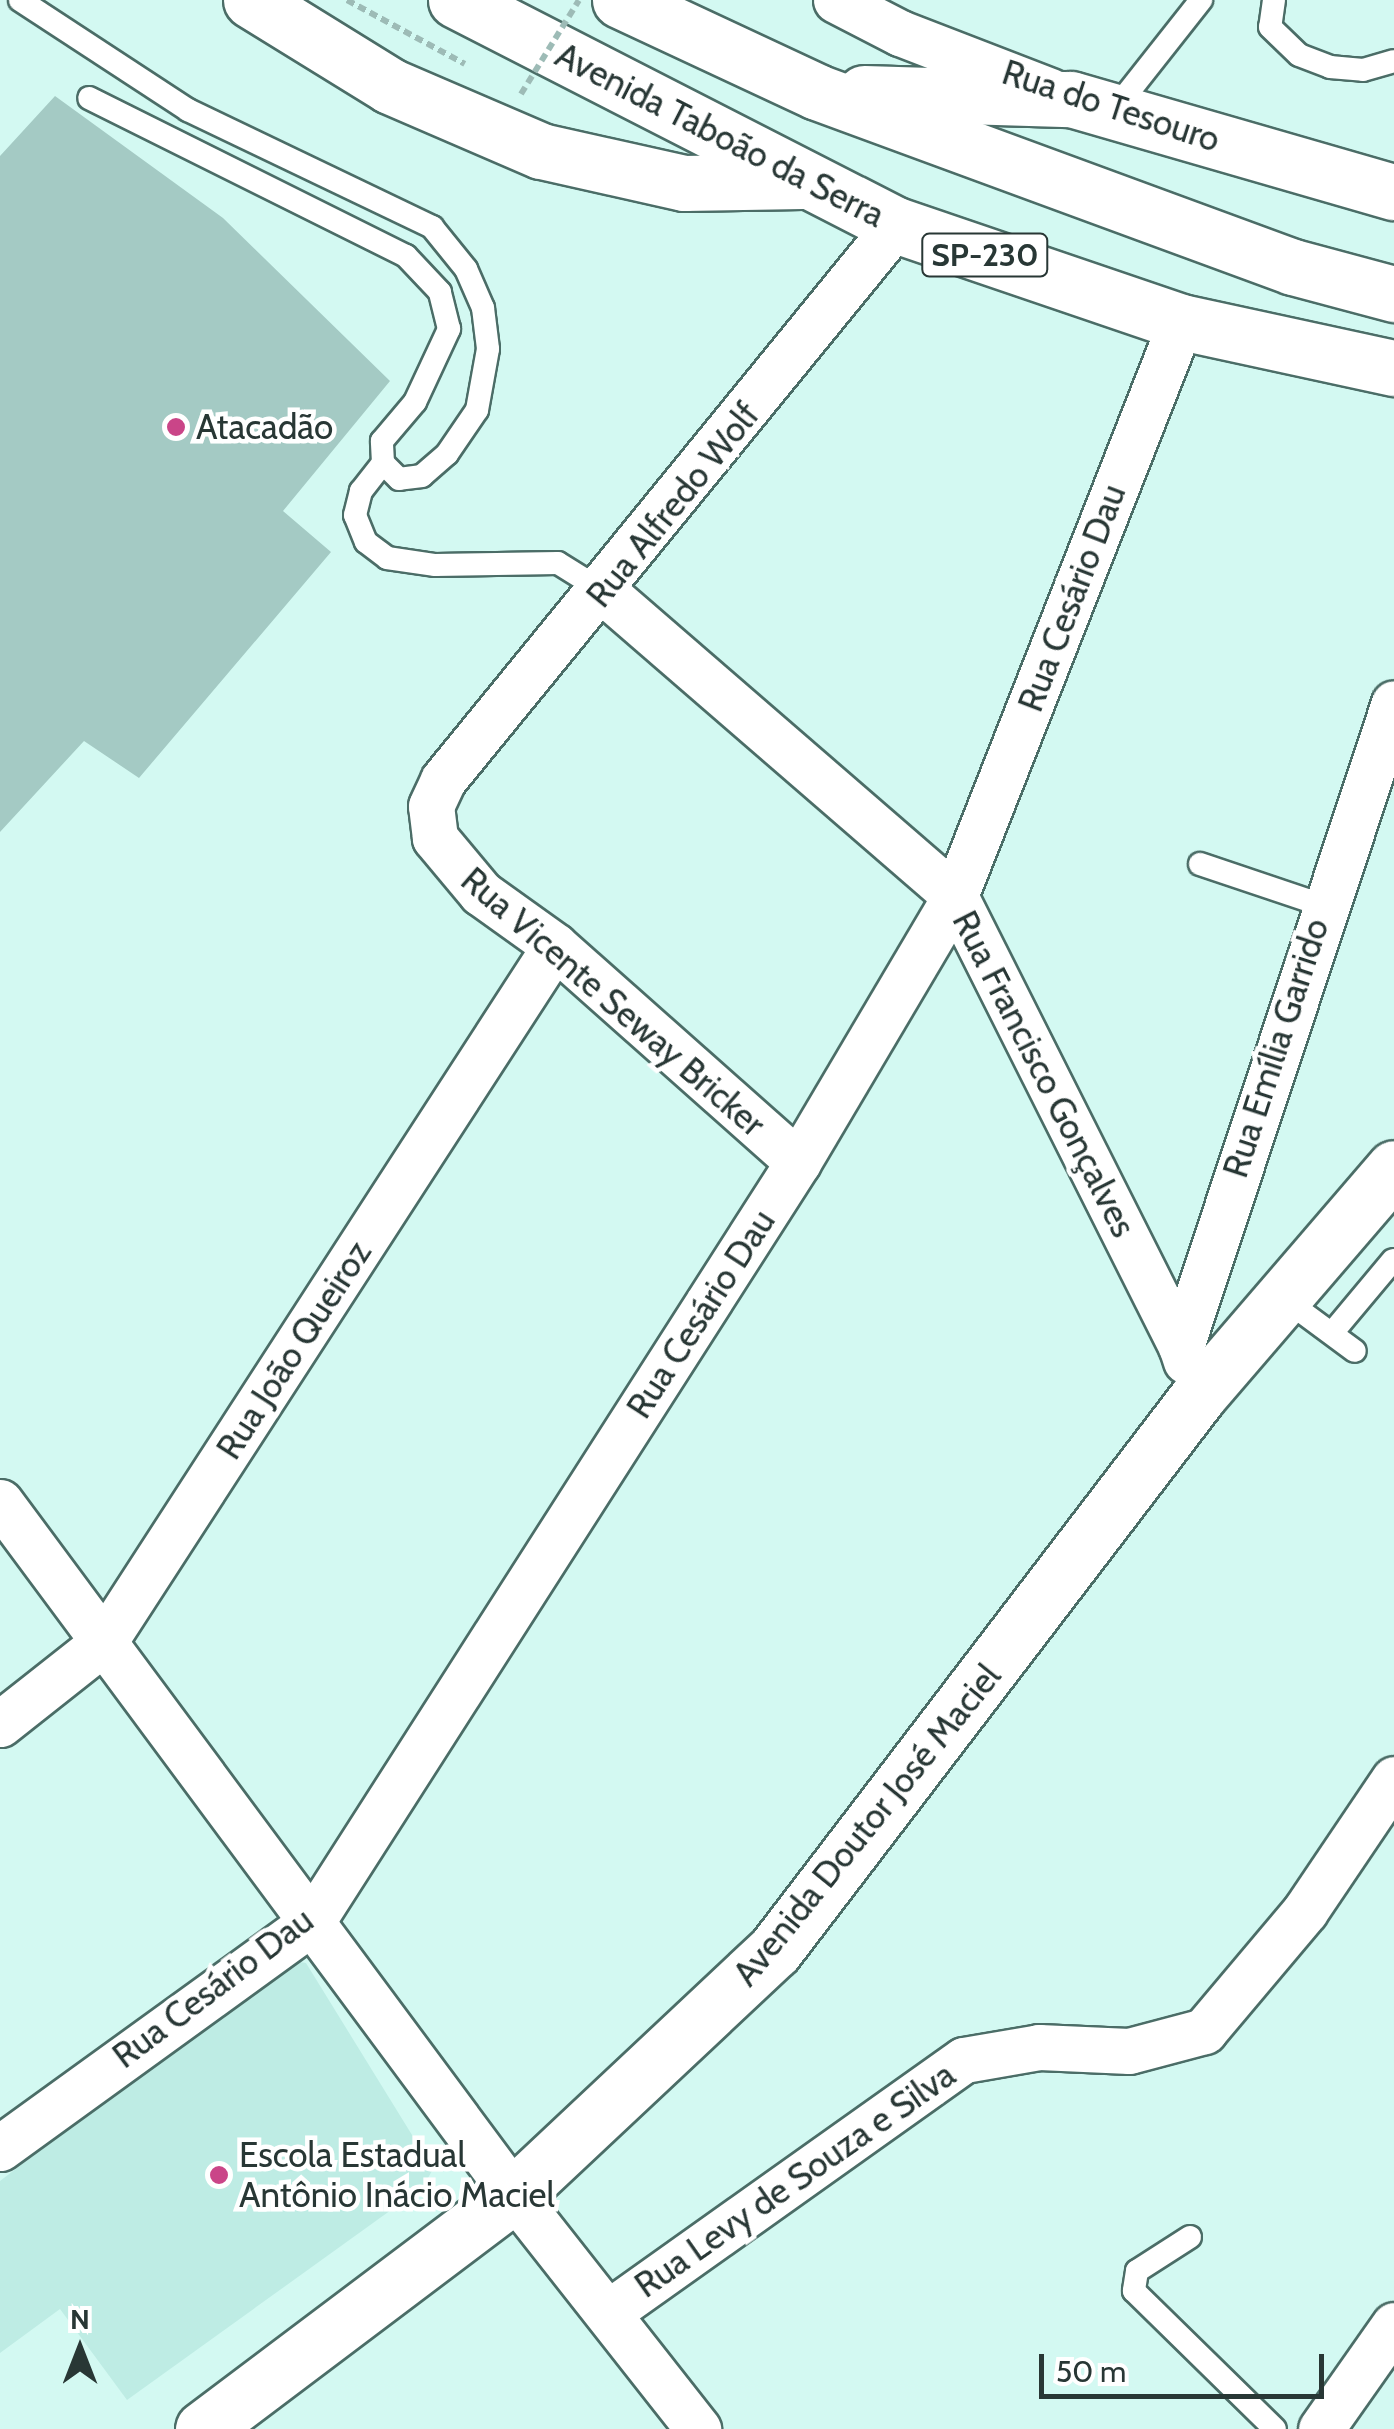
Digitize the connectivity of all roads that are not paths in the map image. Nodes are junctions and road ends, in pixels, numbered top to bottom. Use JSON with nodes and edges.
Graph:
{"nodes":[{"id":1,"x":20,"y":0,"type":"edge"},
{"id":2,"x":251,"y":0,"type":"edge"},
{"id":3,"x":456,"y":0,"type":"edge"},
{"id":4,"x":620,"y":0,"type":"edge"},
{"id":5,"x":836,"y":0,"type":"edge"},
{"id":6,"x":1201,"y":0,"type":"edge"},
{"id":7,"x":1274,"y":0,"type":"edge"},
{"id":8,"x":1394,"y":61,"type":"edge"},
{"id":9,"x":816,"y":92,"type":"junction"},
{"id":10,"x":88,"y":98,"type":"dead end"},
{"id":11,"x":1093,"y":104,"type":"junction"},
{"id":12,"x":808,"y":180,"type":"junction"},
{"id":13,"x":1394,"y":192,"type":"edge"},
{"id":14,"x":896,"y":225,"type":"junction"},
{"id":15,"x":1394,"y":294,"type":"edge"},
{"id":16,"x":1180,"y":322,"type":"junction"},
{"id":17,"x":1394,"y":368,"type":"edge"},
{"id":18,"x":382,"y":464,"type":"junction"},
{"id":19,"x":603,"y":591,"type":"junction"},
{"id":20,"x":1394,"y":703,"type":"edge"},
{"id":21,"x":443,"y":780,"type":"joint"},
{"id":22,"x":1200,"y":864,"type":"dead end"},
{"id":23,"x":955,"y":896,"type":"junction"},
{"id":24,"x":1322,"y":905,"type":"junction"},
{"id":25,"x":555,"y":946,"type":"junction"},
{"id":26,"x":798,"y":1162,"type":"junction"},
{"id":27,"x":1394,"y":1168,"type":"edge"},
{"id":28,"x":1393,"y":1260,"type":"edge"},
{"id":29,"x":1283,"y":1298,"type":"junction"},
{"id":30,"x":1332,"y":1333,"type":"junction"},
{"id":31,"x":1355,"y":1351,"type":"dead end"},
{"id":32,"x":1190,"y":1371,"type":"junction"},
{"id":33,"x":0,"y":1502,"type":"edge"},
{"id":34,"x":104,"y":1642,"type":"junction"},
{"id":35,"x":0,"y":1724,"type":"edge"},
{"id":36,"x":1394,"y":1779,"type":"edge"},
{"id":37,"x":312,"y":1923,"type":"junction"},
{"id":38,"x":0,"y":2148,"type":"edge"},
{"id":39,"x":514,"y":2195,"type":"junction"},
{"id":40,"x":1190,"y":2236,"type":"dead end"},
{"id":41,"x":609,"y":2312,"type":"junction"},
{"id":42,"x":1394,"y":2325,"type":"edge"},
{"id":43,"x":203,"y":2429,"type":"edge"},
{"id":44,"x":698,"y":2429,"type":"edge"},
{"id":45,"x":1275,"y":2429,"type":"edge"},
{"id":46,"x":1321,"y":2429,"type":"edge"}],
"edges":[{"from":1,"to":18,"type":"lane"},
{"from":2,"to":12,"type":"main road"},
{"from":3,"to":12,"type":"main road","name":"Avenida Taboão da Serra","number":"SP-230"},
{"from":4,"to":9,"type":"main road","number":"SP-230"},
{"from":5,"to":11,"type":"street","name":"Rua do Tesouro"},
{"from":6,"to":11,"type":"lane"},
{"from":7,"to":8,"type":"lane"},
{"from":9,"to":11,"type":"main road"},
{"from":9,"to":15,"type":"main road","number":"SP-230"},
{"from":10,"to":18,"type":"lane"},
{"from":11,"to":13,"type":"main road","name":"Rua do Tesouro"},
{"from":12,"to":14,"type":"main road","name":"Avenida Taboão da Serra","number":"SP-230"},
{"from":14,"to":16,"type":"main road","name":"Avenida Taboão da Serra","number":"SP-230"},
{"from":14,"to":19,"type":"street","name":"Rua Alfredo Wolf"},
{"from":16,"to":17,"type":"main road","name":"Avenida Taboão da Serra","number":"SP-230"},
{"from":16,"to":23,"type":"street","name":"Rua Cesário Dau"},
{"from":18,"to":19,"type":"lane"},
{"from":19,"to":21,"type":"street","name":"Rua Alfredo Wolf"},
{"from":19,"to":23,"type":"street","name":"Rua Francisco Gonçalves"},
{"from":20,"to":24,"type":"street","name":"Rua Emília Garrido"},
{"from":21,"to":25,"type":"street","name":"Rua Vicente Seway Bricker"},
{"from":22,"to":24,"type":"lane"},
{"from":23,"to":26,"type":"street","name":"Rua Cesário Dau"},
{"from":23,"to":32,"type":"street","name":"Rua Francisco Gonçalves"},
{"from":24,"to":32,"type":"street","name":"Rua Emília Garrido"},
{"from":25,"to":26,"type":"street","name":"Rua Vicente Seway Bricker"},
{"from":25,"to":34,"type":"street","name":"Rua João Queiroz"},
{"from":26,"to":37,"type":"street","name":"Rua Cesário Dau"},
{"from":27,"to":29,"type":"main road","name":"Avenida Doutor José Maciel"},
{"from":28,"to":30,"type":"lane"},
{"from":29,"to":30,"type":"lane"},
{"from":29,"to":32,"type":"main road","name":"Avenida Doutor José Maciel"},
{"from":30,"to":31,"type":"lane"},
{"from":32,"to":39,"type":"main road","name":"Avenida Doutor José Maciel"},
{"from":33,"to":34,"type":"street"},
{"from":34,"to":35,"type":"street","name":"Rua João Queiroz"},
{"from":34,"to":37,"type":"street"},
{"from":36,"to":41,"type":"street","name":"Rua Levy de Souza e Silva"},
{"from":37,"to":38,"type":"street","name":"Rua Cesário Dau"},
{"from":37,"to":39,"type":"street"},
{"from":39,"to":41,"type":"street"},
{"from":39,"to":43,"type":"main road","name":"Avenida Doutor José Maciel"},
{"from":40,"to":45,"type":"lane"},
{"from":41,"to":44,"type":"street"},
{"from":42,"to":46,"type":"street"}]}
